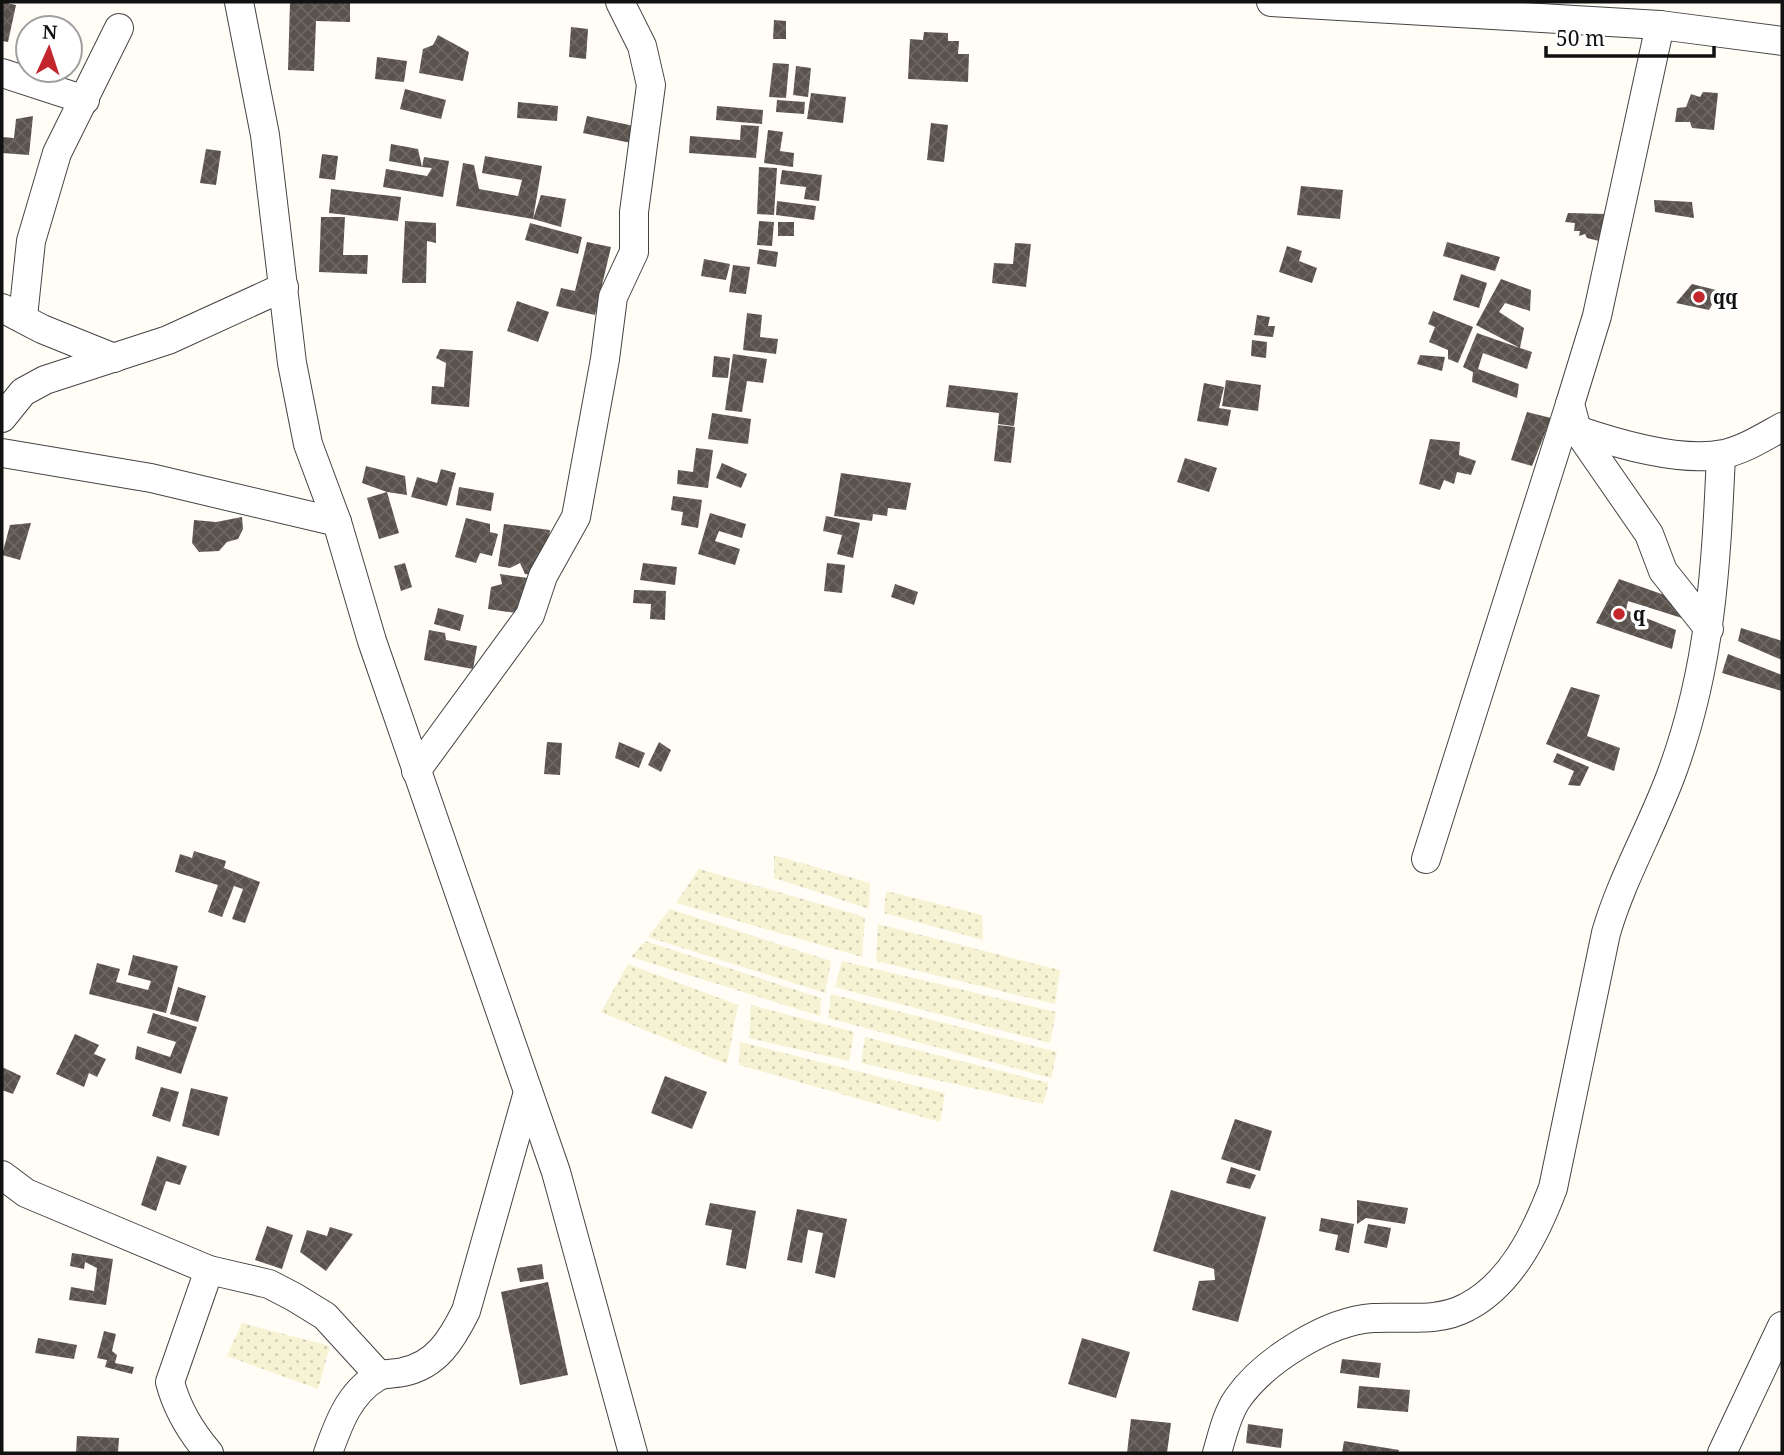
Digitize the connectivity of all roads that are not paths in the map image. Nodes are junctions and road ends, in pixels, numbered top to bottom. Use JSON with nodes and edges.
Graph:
{"nodes":[{"id":1,"x":239,"y":2,"type":"edge"},
{"id":2,"x":621,"y":2,"type":"edge"},
{"id":3,"x":1272,"y":2,"type":"edge"},
{"id":4,"x":1660,"y":24,"type":"junction"},
{"id":5,"x":119,"y":28,"type":"dead end"},
{"id":6,"x":1782,"y":41,"type":"edge"},
{"id":7,"x":2,"y":73,"type":"edge"},
{"id":8,"x":85,"y":100,"type":"junction"},
{"id":9,"x":284,"y":287,"type":"junction"},
{"id":10,"x":12,"y":313,"type":"edge"},
{"id":11,"x":114,"y":358,"type":"junction"},
{"id":12,"x":1573,"y":417,"type":"junction"},
{"id":13,"x":2,"y":418,"type":"edge"},
{"id":14,"x":1782,"y":426,"type":"edge"},
{"id":15,"x":2,"y":453,"type":"edge"},
{"id":16,"x":1721,"y":455,"type":"junction"},
{"id":17,"x":337,"y":522,"type":"junction"},
{"id":18,"x":1709,"y":629,"type":"junction"},
{"id":19,"x":416,"y":771,"type":"junction"},
{"id":20,"x":1426,"y":859,"type":"dead end"},
{"id":21,"x":528,"y":1092,"type":"junction"},
{"id":22,"x":2,"y":1175,"type":"edge"},
{"id":23,"x":209,"y":1270,"type":"junction"},
{"id":24,"x":1782,"y":1325,"type":"edge"},
{"id":25,"x":1771,"y":1373,"type":"edge"},
{"id":26,"x":379,"y":1375,"type":"junction"},
{"id":27,"x":209,"y":1453,"type":"edge"},
{"id":28,"x":328,"y":1453,"type":"edge"},
{"id":29,"x":633,"y":1453,"type":"edge"},
{"id":30,"x":1217,"y":1453,"type":"edge"},
{"id":31,"x":1722,"y":1453,"type":"edge"}],
"edges":[{"from":1,"to":9,"type":"street"},
{"from":2,"to":19,"type":"street"},
{"from":3,"to":4,"type":"street"},
{"from":4,"to":6,"type":"street"},
{"from":4,"to":12,"type":"street"},
{"from":5,"to":8,"type":"street"},
{"from":7,"to":8,"type":"street"},
{"from":8,"to":10,"type":"street"},
{"from":9,"to":11,"type":"street"},
{"from":9,"to":17,"type":"street"},
{"from":10,"to":11,"type":"street"},
{"from":11,"to":13,"type":"street"},
{"from":12,"to":16,"type":"street"},
{"from":12,"to":18,"type":"street"},
{"from":12,"to":20,"type":"street"},
{"from":14,"to":16,"type":"street"},
{"from":15,"to":17,"type":"street"},
{"from":16,"to":18,"type":"street"},
{"from":17,"to":19,"type":"street"},
{"from":18,"to":30,"type":"street"},
{"from":19,"to":21,"type":"street"},
{"from":21,"to":26,"type":"street"},
{"from":21,"to":29,"type":"street"},
{"from":22,"to":23,"type":"street"},
{"from":23,"to":26,"type":"street"},
{"from":23,"to":27,"type":"street"},
{"from":24,"to":25,"type":"street"},
{"from":25,"to":31,"type":"street"},
{"from":26,"to":28,"type":"street"}]}
